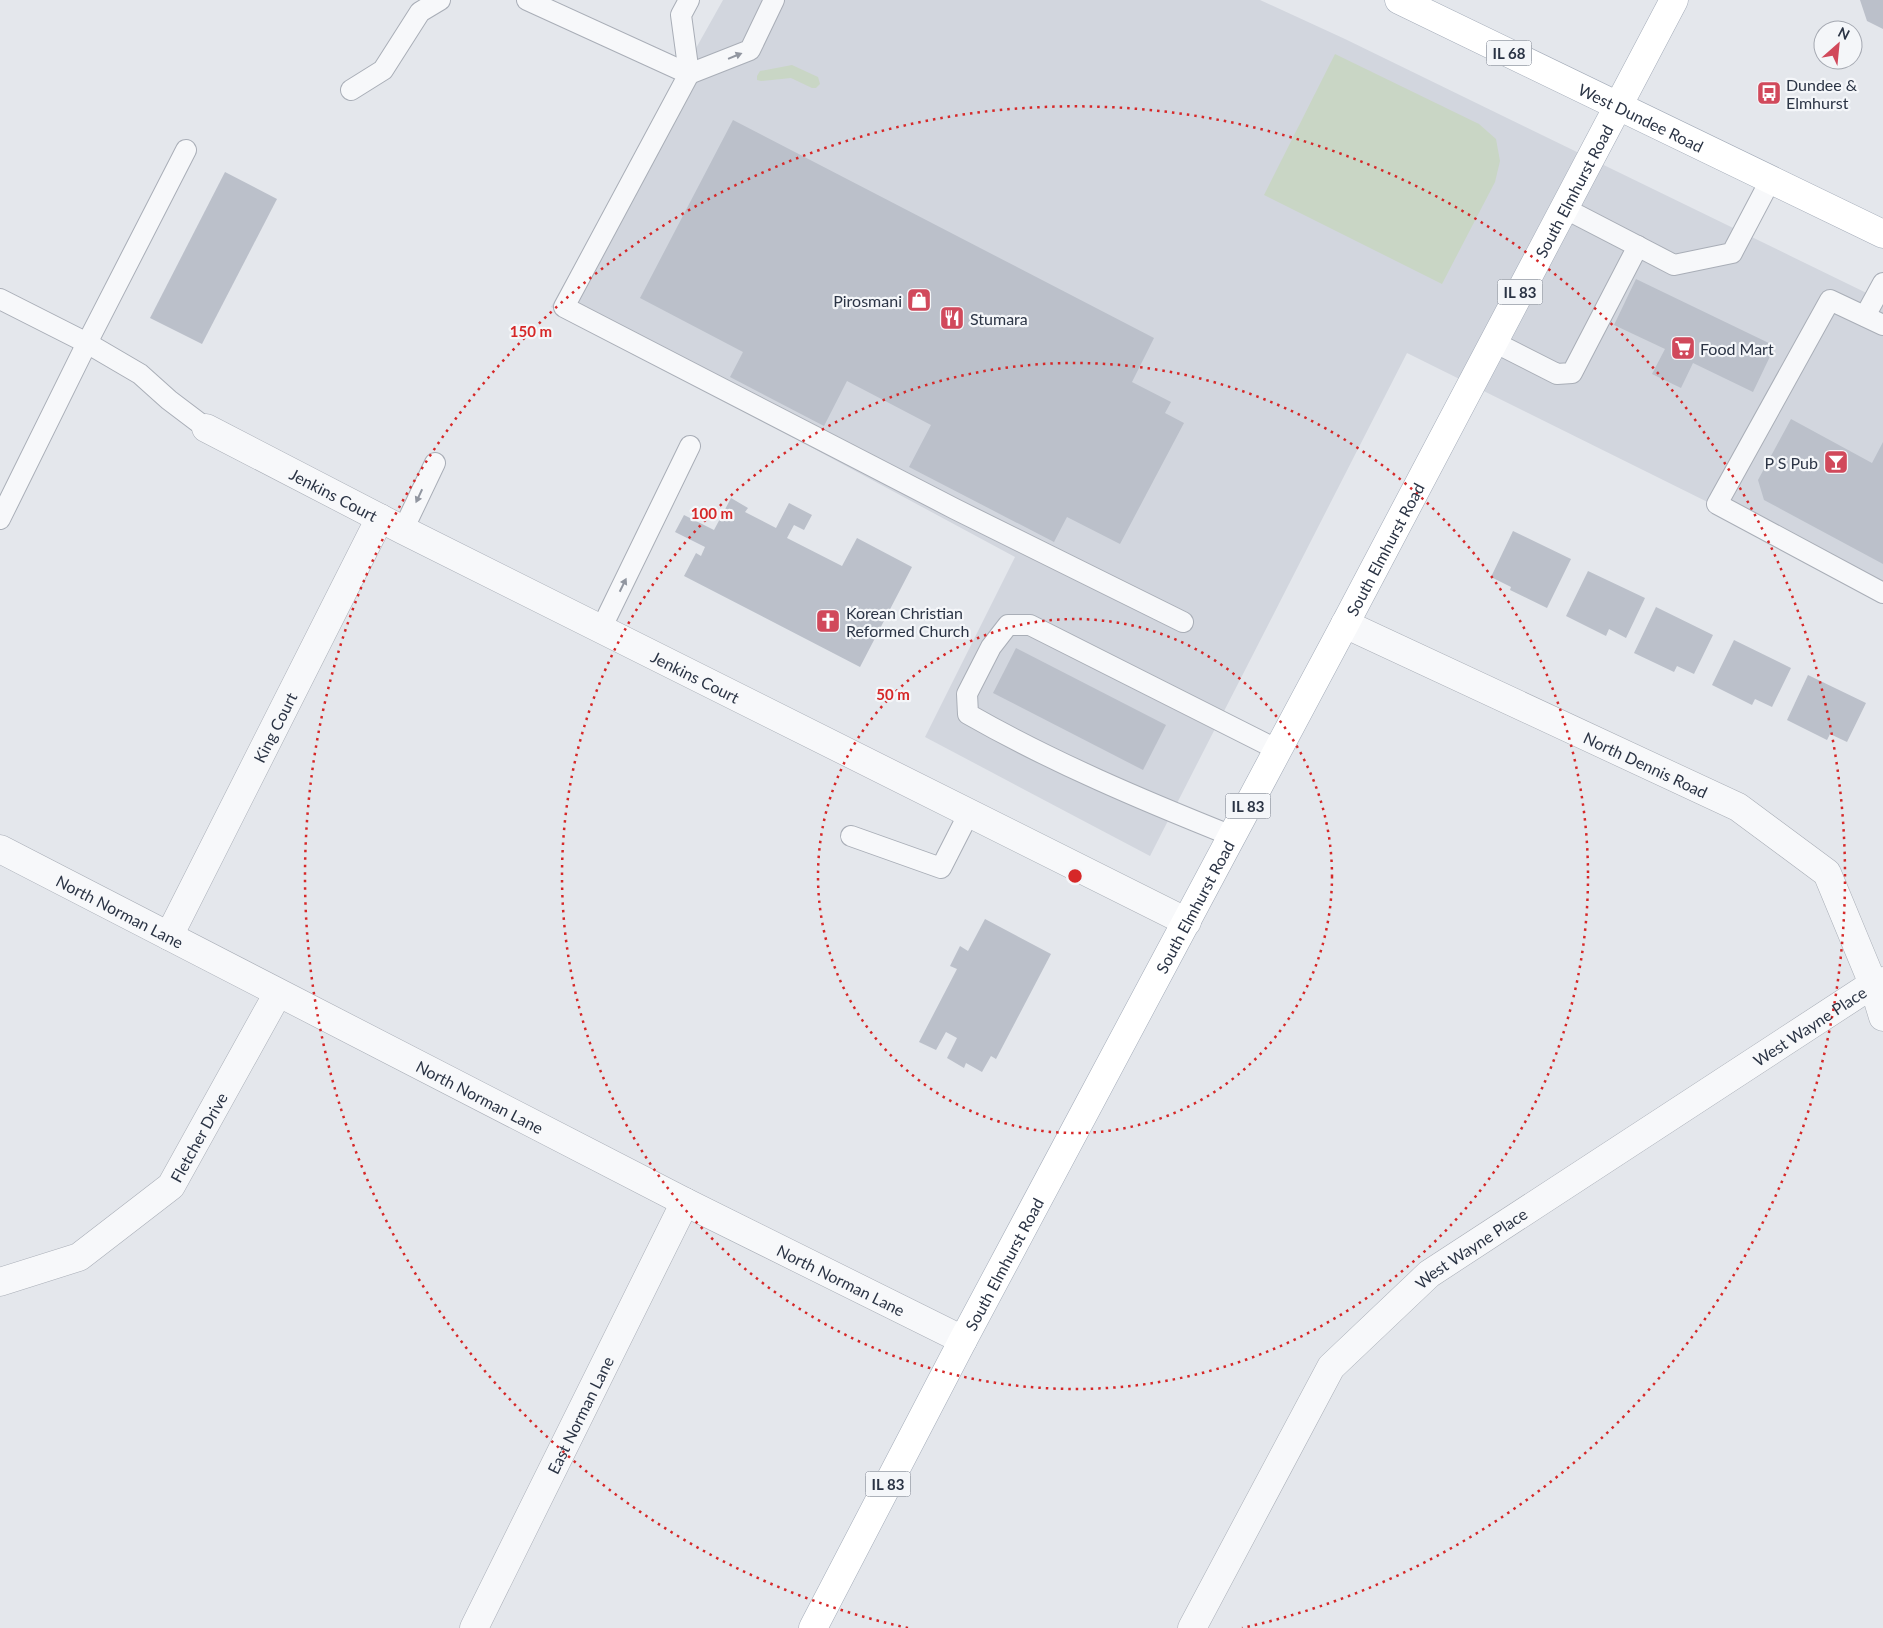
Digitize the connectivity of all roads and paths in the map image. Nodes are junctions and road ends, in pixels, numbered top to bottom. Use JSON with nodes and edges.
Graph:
{"nodes":[{"id":1,"x":440,"y":0,"type":"edge"},
{"id":2,"x":526,"y":0,"type":"edge"},
{"id":3,"x":688,"y":0,"type":"edge"},
{"id":4,"x":774,"y":0,"type":"edge"},
{"id":5,"x":1399,"y":0,"type":"edge"},
{"id":6,"x":1674,"y":0,"type":"edge"},
{"id":7,"x":690,"y":74,"type":"junction"},
{"id":8,"x":351,"y":90,"type":"dead end"},
{"id":9,"x":1618,"y":105,"type":"junction"},
{"id":10,"x":186,"y":150,"type":"dead end"},
{"id":11,"x":1771,"y":179,"type":"junction"},
{"id":12,"x":1564,"y":208,"type":"junction"},
{"id":13,"x":1883,"y":234,"type":"edge"},
{"id":14,"x":1638,"y":246,"type":"junction"},
{"id":15,"x":1883,"y":283,"type":"edge"},
{"id":16,"x":0,"y":299,"type":"edge"},
{"id":17,"x":1874,"y":320,"type":"edge"},
{"id":18,"x":1494,"y":342,"type":"junction"},
{"id":19,"x":87,"y":343,"type":"junction"},
{"id":20,"x":206,"y":428,"type":"joint"},
{"id":21,"x":690,"y":446,"type":"dead end"},
{"id":22,"x":435,"y":463,"type":"dead end"},
{"id":23,"x":0,"y":519,"type":"edge"},
{"id":24,"x":391,"y":524,"type":"junction"},
{"id":25,"x":1883,"y":593,"type":"edge"},
{"id":26,"x":1184,"y":622,"type":"dead end"},
{"id":27,"x":1345,"y":624,"type":"junction"},
{"id":28,"x":601,"y":629,"type":"junction"},
{"id":29,"x":1278,"y":750,"type":"junction"},
{"id":30,"x":969,"y":813,"type":"junction"},
{"id":31,"x":851,"y":836,"type":"dead end"},
{"id":32,"x":1232,"y":836,"type":"junction"},
{"id":33,"x":0,"y":849,"type":"edge"},
{"id":34,"x":1186,"y":922,"type":"junction"},
{"id":35,"x":169,"y":936,"type":"junction"},
{"id":36,"x":1878,"y":982,"type":"edge"},
{"id":37,"x":278,"y":993,"type":"junction"},
{"id":38,"x":1883,"y":1017,"type":"edge"},
{"id":39,"x":685,"y":1202,"type":"junction"},
{"id":40,"x":0,"y":1282,"type":"edge"},
{"id":41,"x":963,"y":1340,"type":"junction"},
{"id":42,"x":474,"y":1628,"type":"edge"},
{"id":43,"x":813,"y":1628,"type":"edge"},
{"id":44,"x":1192,"y":1628,"type":"edge"}],
"edges":[{"from":1,"to":8,"type":"lane"},
{"from":2,"to":7,"type":"lane"},
{"from":3,"to":7,"type":"lane"},
{"from":7,"to":4,"type":"lane","one_way":true},
{"from":5,"to":9,"type":"main road","name":"West Dundee Road","number":"IL 68"},
{"from":6,"to":9,"type":"main road","number":"IL 83"},
{"from":7,"to":26,"type":"lane"},
{"from":9,"to":11,"type":"main road","name":"West Dundee Road","number":"IL 68"},
{"from":9,"to":12,"type":"main road","name":"South Elmhurst Road","number":"IL 83"},
{"from":10,"to":19,"type":"lane"},
{"from":11,"to":13,"type":"main road","name":"West Dundee Road","number":"IL 68"},
{"from":11,"to":14,"type":"lane"},
{"from":12,"to":14,"type":"lane"},
{"from":12,"to":18,"type":"main road","name":"South Elmhurst Road","number":"IL 83"},
{"from":14,"to":18,"type":"lane"},
{"from":15,"to":17,"type":"lane"},
{"from":16,"to":19,"type":"lane"},
{"from":17,"to":25,"type":"lane"},
{"from":18,"to":27,"type":"main road","name":"South Elmhurst Road","number":"IL 83"},
{"from":19,"to":20,"type":"lane"},
{"from":19,"to":23,"type":"lane"},
{"from":20,"to":24,"type":"street","name":"Jenkins Court"},
{"from":28,"to":21,"type":"lane","one_way":true},
{"from":22,"to":24,"type":"lane","one_way":true},
{"from":24,"to":28,"type":"street","name":"Jenkins Court"},
{"from":24,"to":35,"type":"street","name":"King Court"},
{"from":27,"to":29,"type":"main road","name":"South Elmhurst Road","number":"IL 83"},
{"from":27,"to":36,"type":"street","name":"North Dennis Road"},
{"from":28,"to":30,"type":"street","name":"Jenkins Court"},
{"from":29,"to":32,"type":"main road","name":"South Elmhurst Road","number":"IL 83"},
{"from":29,"to":32,"type":"lane"},
{"from":30,"to":31,"type":"lane"},
{"from":30,"to":34,"type":"street","name":"Jenkins Court"},
{"from":32,"to":34,"type":"main road","name":"South Elmhurst Road","number":"IL 83"},
{"from":33,"to":35,"type":"street","name":"North Norman Lane"},
{"from":34,"to":41,"type":"main road","name":"South Elmhurst Road","number":"IL 83"},
{"from":35,"to":37,"type":"street","name":"North Norman Lane"},
{"from":36,"to":38,"type":"street","name":"North Dennis Road"},
{"from":36,"to":44,"type":"street","name":"West Wayne Place"},
{"from":37,"to":39,"type":"street","name":"North Norman Lane"},
{"from":37,"to":40,"type":"street","name":"Fletcher Drive"},
{"from":39,"to":41,"type":"street","name":"North Norman Lane"},
{"from":39,"to":42,"type":"street","name":"East Norman Lane"},
{"from":41,"to":43,"type":"main road","name":"South Elmhurst Road","number":"IL 83"}]}
